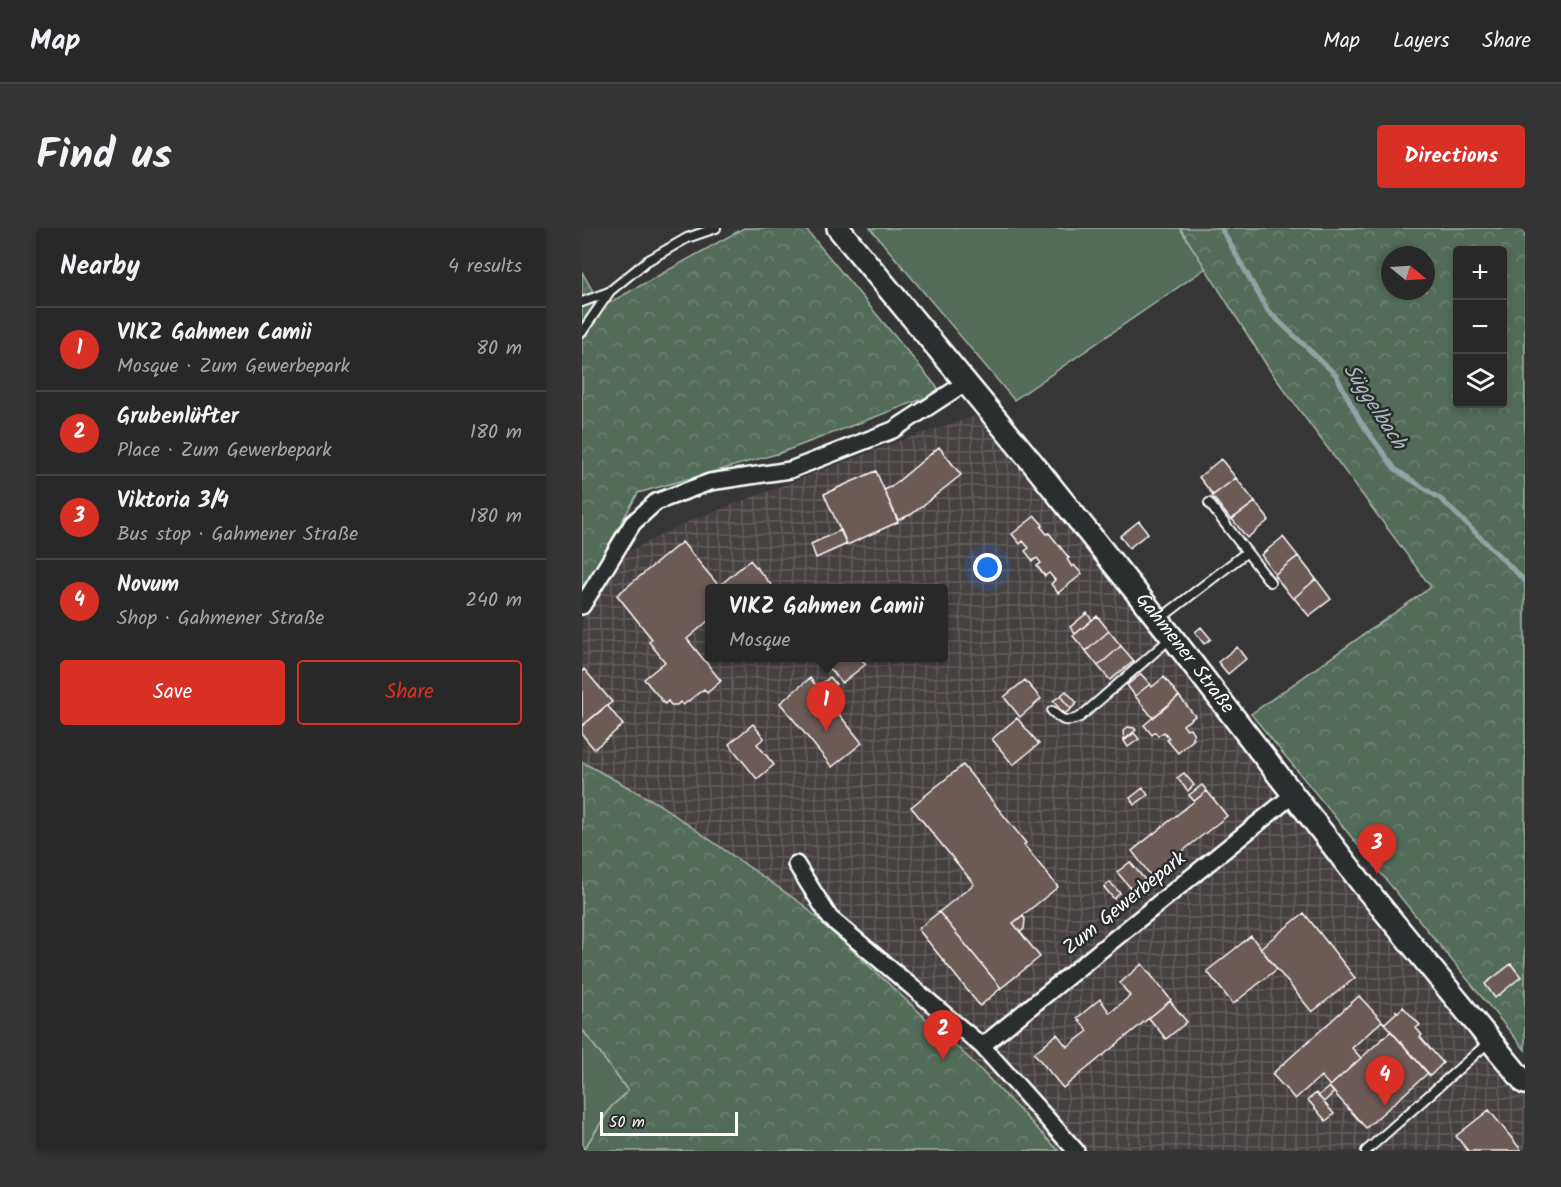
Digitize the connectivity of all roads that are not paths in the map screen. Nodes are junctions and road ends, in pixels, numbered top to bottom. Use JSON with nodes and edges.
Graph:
{"nodes":[{"id":1,"x":716,"y":228,"type":"edge"},
{"id":2,"x":838,"y":228,"type":"edge"},
{"id":3,"x":610,"y":291,"type":"junction"},
{"id":4,"x":582,"y":302,"type":"edge"},
{"id":5,"x":582,"y":332,"type":"edge"},
{"id":6,"x":965,"y":382,"type":"junction"},
{"id":7,"x":1209,"y":503,"type":"dead end"},
{"id":8,"x":1247,"y":552,"type":"junction"},
{"id":9,"x":1270,"y":582,"type":"dead end"},
{"id":10,"x":582,"y":606,"type":"edge"},
{"id":11,"x":1157,"y":621,"type":"junction"},
{"id":12,"x":1172,"y":637,"type":"junction"},
{"id":13,"x":1052,"y":711,"type":"dead end"},
{"id":14,"x":1293,"y":794,"type":"junction"},
{"id":15,"x":796,"y":864,"type":"dead end"},
{"id":16,"x":1490,"y":1041,"type":"junction"},
{"id":17,"x":982,"y":1046,"type":"junction"},
{"id":18,"x":1525,"y":1083,"type":"edge"},
{"id":19,"x":1076,"y":1151,"type":"edge"},
{"id":20,"x":1366,"y":1151,"type":"edge"}],
"edges":[{"from":1,"to":3,"type":"lane"},
{"from":2,"to":6,"type":"main road","name":"Gahmener Straße"},
{"from":3,"to":4,"type":"lane"},
{"from":3,"to":5,"type":"lane"},
{"from":6,"to":10,"type":"street"},
{"from":6,"to":11,"type":"main road","name":"Gahmener Straße"},
{"from":7,"to":8,"type":"lane"},
{"from":8,"to":9,"type":"lane"},
{"from":8,"to":11,"type":"lane"},
{"from":11,"to":12,"type":"main road","name":"Gahmener Straße"},
{"from":12,"to":13,"type":"lane"},
{"from":12,"to":14,"type":"main road","name":"Gahmener Straße"},
{"from":14,"to":16,"type":"main road","name":"Gahmener Straße"},
{"from":14,"to":17,"type":"street","name":"Zum Gewerbepark"},
{"from":15,"to":17,"type":"street"},
{"from":16,"to":18,"type":"main road","name":"Gahmener Straße"},
{"from":16,"to":20,"type":"lane"},
{"from":17,"to":19,"type":"street"}]}
